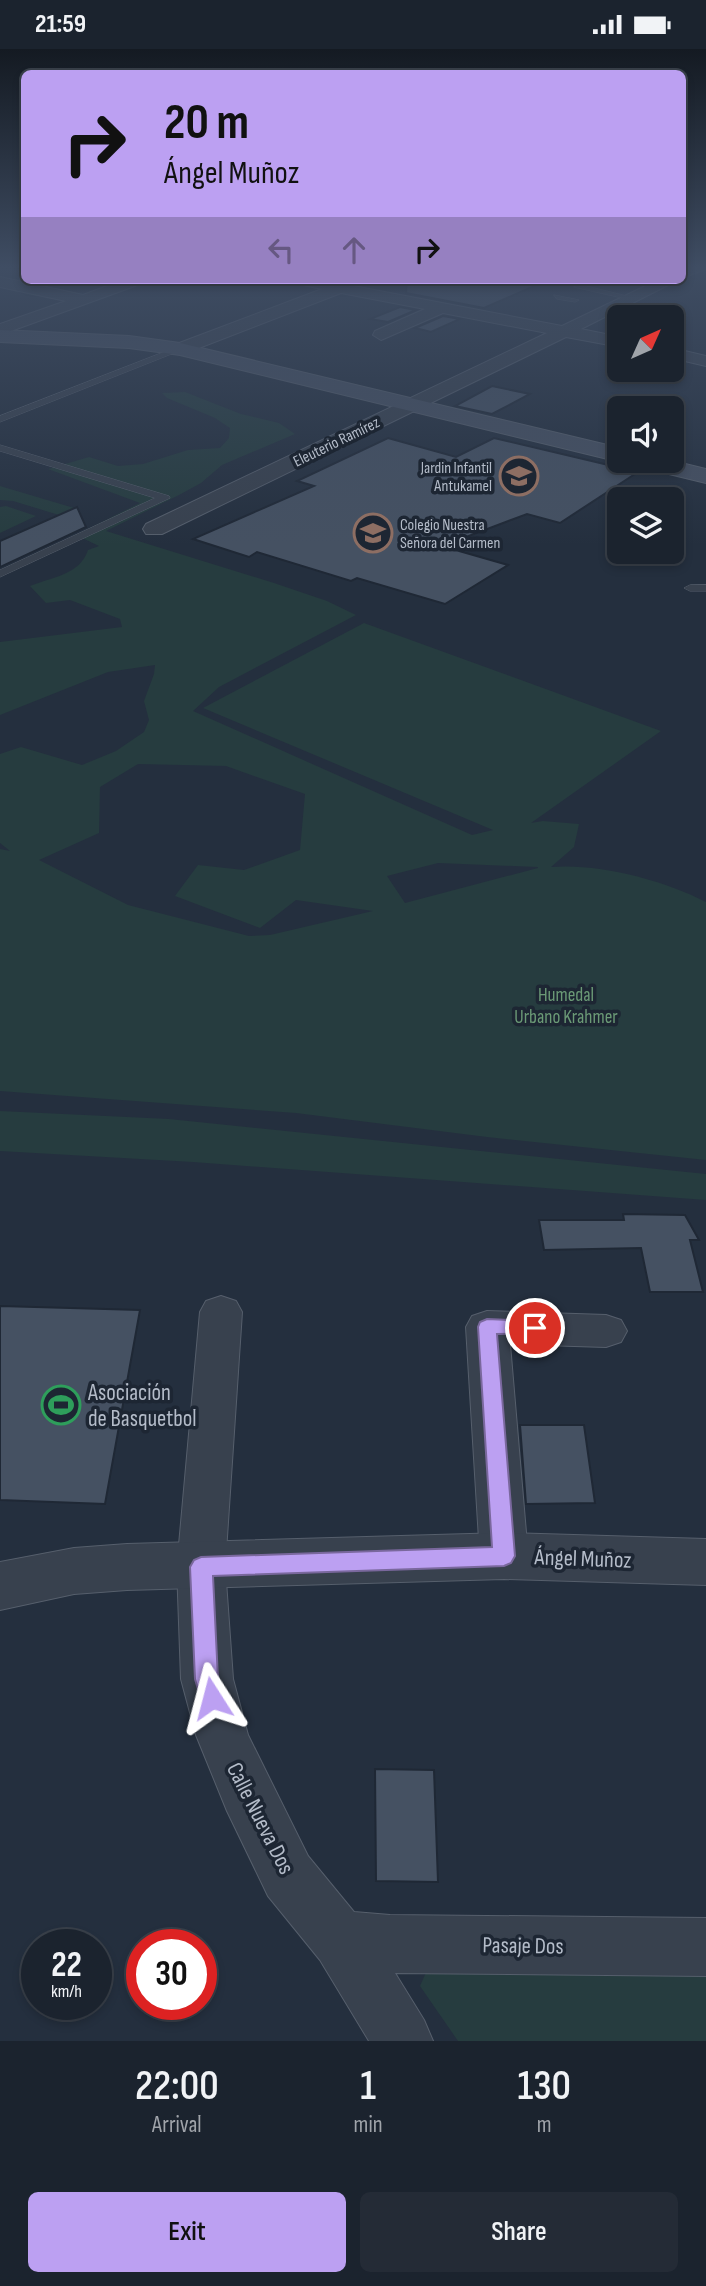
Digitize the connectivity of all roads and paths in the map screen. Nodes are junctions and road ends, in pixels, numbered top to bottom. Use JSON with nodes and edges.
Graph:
{"nodes":[{"id":1,"x":154,"y":359,"type":"edge"},
{"id":2,"x":222,"y":359,"type":"edge"},
{"id":3,"x":504,"y":359,"type":"edge"},
{"id":4,"x":411,"y":404,"type":"junction"},
{"id":5,"x":0,"y":419,"type":"edge"},
{"id":6,"x":0,"y":448,"type":"edge"},
{"id":7,"x":607,"y":452,"type":"edge"},
{"id":8,"x":684,"y":471,"type":"edge"},
{"id":9,"x":706,"y":476,"type":"edge"},
{"id":10,"x":154,"y":529,"type":"dead end"},
{"id":11,"x":0,"y":574,"type":"edge"},
{"id":12,"x":690,"y":588,"type":"dead end"},
{"id":13,"x":706,"y":588,"type":"edge"},
{"id":14,"x":221,"y":1313,"type":"dead end"},
{"id":15,"x":606,"y":1331,"type":"dead end"},
{"id":16,"x":504,"y":1556,"type":"junction"},
{"id":17,"x":706,"y":1562,"type":"edge"},
{"id":18,"x":201,"y":1567,"type":"junction"},
{"id":19,"x":0,"y":1586,"type":"edge"},
{"id":20,"x":340,"y":1940,"type":"junction"},
{"id":21,"x":706,"y":1947,"type":"edge"},
{"id":22,"x":403,"y":2041,"type":"edge"}],
"edges":[{"from":1,"to":5,"type":"lane"},
{"from":2,"to":4,"type":"main road"},
{"from":3,"to":4,"type":"street","name":"Eleuterio Ramírez"},
{"from":4,"to":7,"type":"main road"},
{"from":4,"to":10,"type":"street","name":"Eleuterio Ramírez"},
{"from":6,"to":11,"type":"lane"},
{"from":8,"to":9,"type":"main road"},
{"from":12,"to":13,"type":"lane"},
{"from":14,"to":18,"type":"street","name":"Calle Nueva Dos"},
{"from":15,"to":16,"type":"street"},
{"from":16,"to":17,"type":"street","name":"Ángel Muñoz"},
{"from":16,"to":18,"type":"street","name":"Ángel Muñoz"},
{"from":18,"to":19,"type":"street","name":"Ángel Muñoz"},
{"from":18,"to":20,"type":"street","name":"Calle Nueva Dos"},
{"from":20,"to":21,"type":"street","name":"Pasaje Dos"},
{"from":20,"to":22,"type":"street","name":"Calle Nueva Dos"}]}
